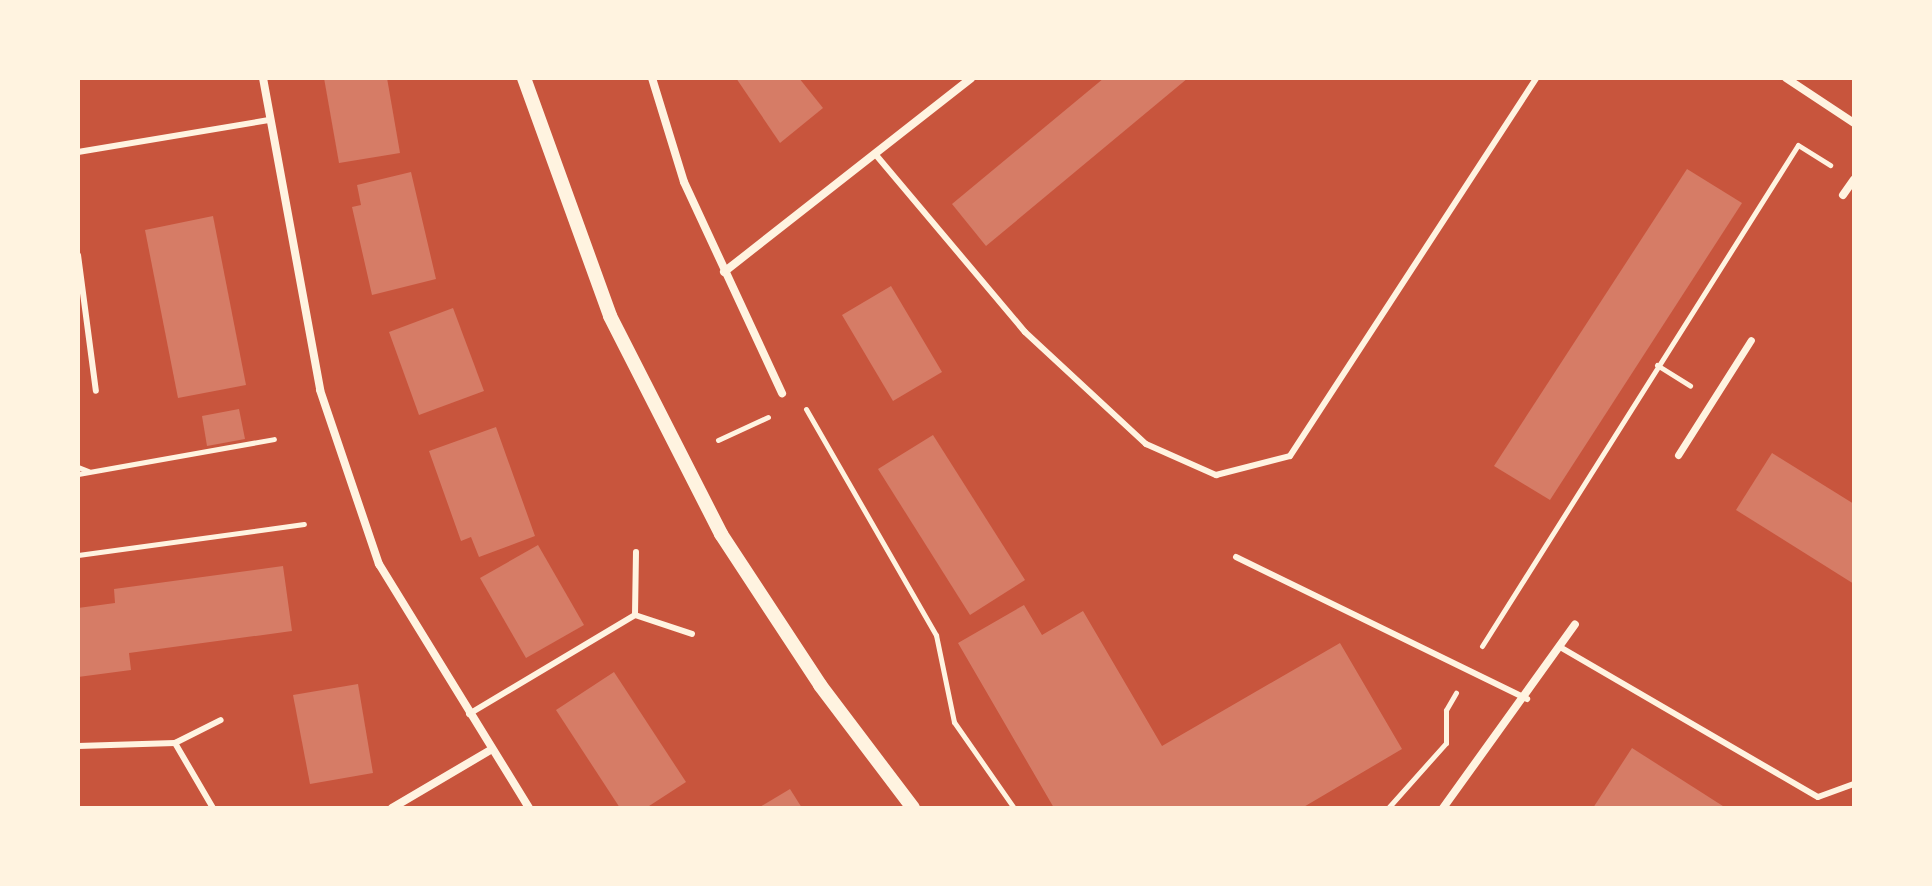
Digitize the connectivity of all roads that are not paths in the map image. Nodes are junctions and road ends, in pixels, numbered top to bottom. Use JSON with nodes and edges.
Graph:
{"nodes":[{"id":1,"x":263,"y":78,"type":"edge"},
{"id":2,"x":524,"y":78,"type":"edge"},
{"id":3,"x":652,"y":78,"type":"edge"},
{"id":4,"x":971,"y":78,"type":"edge"},
{"id":5,"x":1536,"y":78,"type":"edge"},
{"id":6,"x":1786,"y":78,"type":"edge"},
{"id":7,"x":270,"y":120,"type":"junction"},
{"id":8,"x":1854,"y":123,"type":"edge"},
{"id":9,"x":78,"y":152,"type":"edge"},
{"id":10,"x":876,"y":155,"type":"junction"},
{"id":11,"x":1854,"y":179,"type":"edge"},
{"id":12,"x":1843,"y":195,"type":"dead end"},
{"id":13,"x":78,"y":255,"type":"edge"},
{"id":14,"x":724,"y":272,"type":"junction"},
{"id":15,"x":1751,"y":340,"type":"dead end"},
{"id":16,"x":96,"y":391,"type":"dead end"},
{"id":17,"x":782,"y":393,"type":"dead end"},
{"id":18,"x":1678,"y":455,"type":"dead end"},
{"id":19,"x":636,"y":552,"type":"dead end"},
{"id":20,"x":1236,"y":557,"type":"dead end"},
{"id":21,"x":635,"y":615,"type":"junction"},
{"id":22,"x":1575,"y":624,"type":"dead end"},
{"id":23,"x":692,"y":634,"type":"dead end"},
{"id":24,"x":1560,"y":647,"type":"junction"},
{"id":25,"x":1527,"y":699,"type":"junction"},
{"id":26,"x":469,"y":714,"type":"junction"},
{"id":27,"x":221,"y":720,"type":"dead end"},
{"id":28,"x":175,"y":743,"type":"junction"},
{"id":29,"x":78,"y":746,"type":"edge"},
{"id":30,"x":492,"y":749,"type":"junction"},
{"id":31,"x":1854,"y":784,"type":"edge"},
{"id":32,"x":213,"y":808,"type":"edge"},
{"id":33,"x":392,"y":808,"type":"edge"},
{"id":34,"x":529,"y":808,"type":"edge"},
{"id":35,"x":913,"y":808,"type":"edge"},
{"id":36,"x":1443,"y":808,"type":"edge"}],
"edges":[{"from":1,"to":7,"type":"street"},
{"from":2,"to":35,"type":"street"},
{"from":3,"to":14,"type":"street"},
{"from":4,"to":10,"type":"street"},
{"from":5,"to":10,"type":"lane"},
{"from":6,"to":8,"type":"street"},
{"from":7,"to":9,"type":"lane"},
{"from":7,"to":26,"type":"street"},
{"from":10,"to":14,"type":"street"},
{"from":11,"to":12,"type":"street"},
{"from":13,"to":16,"type":"lane"},
{"from":14,"to":17,"type":"street"},
{"from":15,"to":18,"type":"street"},
{"from":19,"to":21,"type":"lane"},
{"from":20,"to":25,"type":"lane"},
{"from":21,"to":23,"type":"lane"},
{"from":21,"to":26,"type":"lane"},
{"from":22,"to":24,"type":"street"},
{"from":24,"to":25,"type":"street"},
{"from":24,"to":31,"type":"lane"},
{"from":25,"to":36,"type":"street"},
{"from":26,"to":30,"type":"street"},
{"from":27,"to":28,"type":"lane"},
{"from":28,"to":29,"type":"lane"},
{"from":28,"to":32,"type":"lane"},
{"from":30,"to":33,"type":"street"},
{"from":30,"to":34,"type":"street"}]}
